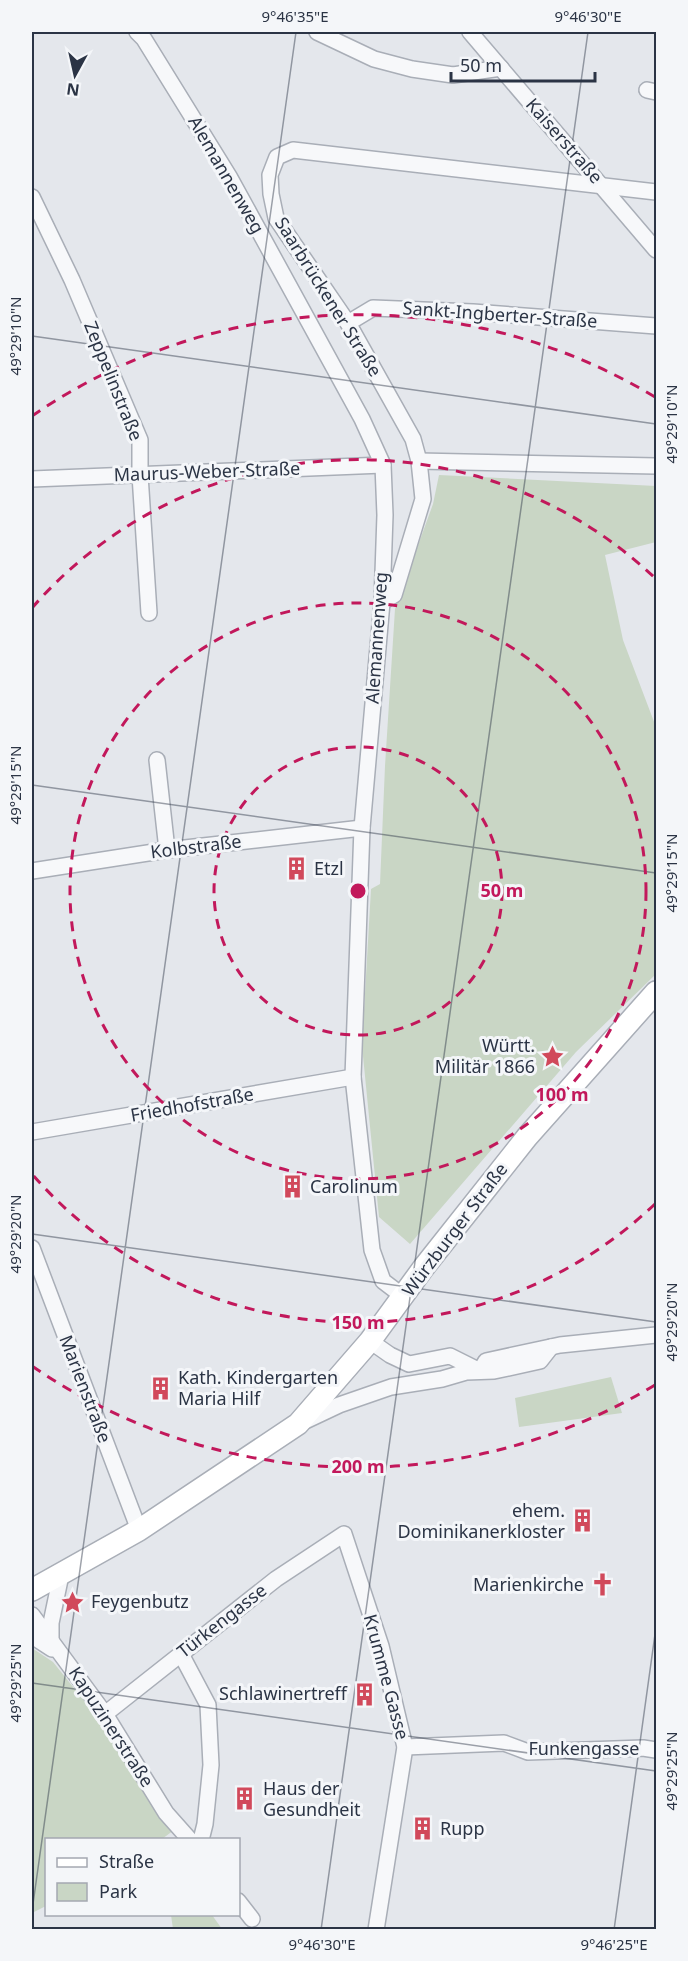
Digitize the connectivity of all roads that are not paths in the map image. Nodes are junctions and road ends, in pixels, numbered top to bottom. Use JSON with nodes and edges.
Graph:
{"nodes":[{"id":1,"x":137,"y":32,"type":"edge"},
{"id":2,"x":317,"y":32,"type":"edge"},
{"id":3,"x":470,"y":32,"type":"edge"},
{"id":4,"x":501,"y":68,"type":"junction"},
{"id":5,"x":602,"y":185,"type":"junction"},
{"id":6,"x":657,"y":192,"type":"edge"},
{"id":7,"x":32,"y":197,"type":"edge"},
{"id":8,"x":657,"y":250,"type":"edge"},
{"id":9,"x":348,"y":323,"type":"junction"},
{"id":10,"x":657,"y":326,"type":"edge"},
{"id":11,"x":419,"y":461,"type":"junction"},
{"id":12,"x":383,"y":465,"type":"junction"},
{"id":13,"x":657,"y":466,"type":"edge"},
{"id":14,"x":140,"y":475,"type":"junction"},
{"id":15,"x":32,"y":479,"type":"edge"},
{"id":16,"x":382,"y":602,"type":"junction"},
{"id":17,"x":149,"y":613,"type":"dead end"},
{"id":18,"x":157,"y":760,"type":"dead end"},
{"id":19,"x":362,"y":828,"type":"junction"},
{"id":20,"x":167,"y":849,"type":"junction"},
{"id":21,"x":32,"y":871,"type":"edge"},
{"id":22,"x":657,"y":992,"type":"edge"},
{"id":23,"x":353,"y":1077,"type":"junction"},
{"id":24,"x":32,"y":1132,"type":"edge"},
{"id":25,"x":32,"y":1248,"type":"edge"},
{"id":26,"x":404,"y":1297,"type":"junction"},
{"id":27,"x":657,"y":1335,"type":"edge"},
{"id":28,"x":370,"y":1341,"type":"junction"},
{"id":29,"x":480,"y":1371,"type":"junction"},
{"id":30,"x":298,"y":1424,"type":"junction"},
{"id":31,"x":139,"y":1530,"type":"junction"},
{"id":32,"x":344,"y":1534,"type":"joint"},
{"id":33,"x":61,"y":1575,"type":"junction"},
{"id":34,"x":32,"y":1590,"type":"edge"},
{"id":35,"x":32,"y":1614,"type":"edge"},
{"id":36,"x":32,"y":1636,"type":"edge"},
{"id":37,"x":51,"y":1642,"type":"junction"},
{"id":38,"x":181,"y":1654,"type":"junction"},
{"id":39,"x":64,"y":1658,"type":"junction"},
{"id":40,"x":105,"y":1714,"type":"junction"},
{"id":41,"x":405,"y":1747,"type":"junction"},
{"id":42,"x":657,"y":1750,"type":"edge"},
{"id":43,"x":189,"y":1838,"type":"edge"},
{"id":44,"x":201,"y":1838,"type":"edge"},
{"id":45,"x":240,"y":1904,"type":"edge"},
{"id":46,"x":252,"y":1919,"type":"dead end"},
{"id":47,"x":376,"y":1929,"type":"edge"}],
"edges":[{"from":1,"to":12,"type":"street","name":"Alemannenweg"},
{"from":2,"to":4,"type":"street"},
{"from":3,"to":4,"type":"street","name":"Kaiserstraße"},
{"from":4,"to":5,"type":"street","name":"Kaiserstraße"},
{"from":5,"to":6,"type":"street","name":"Saarbrückener Straße"},
{"from":5,"to":8,"type":"street","name":"Kaiserstraße"},
{"from":5,"to":9,"type":"street","name":"Saarbrückener Straße"},
{"from":7,"to":14,"type":"street","name":"Zeppelinstraße"},
{"from":9,"to":10,"type":"street","name":"Sankt-Ingberter-Straße"},
{"from":9,"to":11,"type":"street","name":"Saarbrückener Straße"},
{"from":11,"to":13,"type":"street"},
{"from":11,"to":16,"type":"street","name":"Saarbrückener Straße"},
{"from":12,"to":14,"type":"street","name":"Maurus-Weber-Straße"},
{"from":12,"to":16,"type":"street","name":"Alemannenweg"},
{"from":14,"to":15,"type":"street","name":"Maurus-Weber-Straße"},
{"from":14,"to":17,"type":"street","name":"Zeppelinstraße"},
{"from":16,"to":19,"type":"street","name":"Alemannenweg"},
{"from":18,"to":20,"type":"street"},
{"from":19,"to":20,"type":"street","name":"Kolbstraße"},
{"from":19,"to":23,"type":"street","name":"Alemannenweg"},
{"from":20,"to":21,"type":"street","name":"Kolbstraße"},
{"from":22,"to":26,"type":"street","name":"Würzburger Straße"},
{"from":23,"to":24,"type":"street","name":"Friedhofstraße"},
{"from":23,"to":26,"type":"street","name":"Alemannenweg"},
{"from":25,"to":31,"type":"street","name":"Marienstraße"},
{"from":26,"to":28,"type":"street","name":"Würzburger Straße"},
{"from":27,"to":29,"type":"street"},
{"from":28,"to":29,"type":"street"},
{"from":28,"to":30,"type":"street","name":"Würzburger Straße"},
{"from":29,"to":30,"type":"street"},
{"from":30,"to":31,"type":"street","name":"Würzburger Straße"},
{"from":31,"to":33,"type":"street","name":"Würzburger Straße"},
{"from":32,"to":38,"type":"street","name":"Türkengasse"},
{"from":32,"to":41,"type":"street","name":"Krumme Gasse"},
{"from":33,"to":34,"type":"street","name":"Würzburger Straße"},
{"from":33,"to":37,"type":"street"},
{"from":35,"to":37,"type":"street","name":"Kapuzinerstraße"},
{"from":36,"to":39,"type":"street"},
{"from":37,"to":39,"type":"street","name":"Kapuzinerstraße"},
{"from":38,"to":40,"type":"street","name":"Türkengasse"},
{"from":38,"to":44,"type":"street"},
{"from":39,"to":40,"type":"street","name":"Kapuzinerstraße"},
{"from":40,"to":43,"type":"street","name":"Kapuzinerstraße"},
{"from":41,"to":42,"type":"street","name":"Funkengasse"},
{"from":41,"to":47,"type":"street","name":"Krumme Gasse"},
{"from":45,"to":46,"type":"street"}]}
